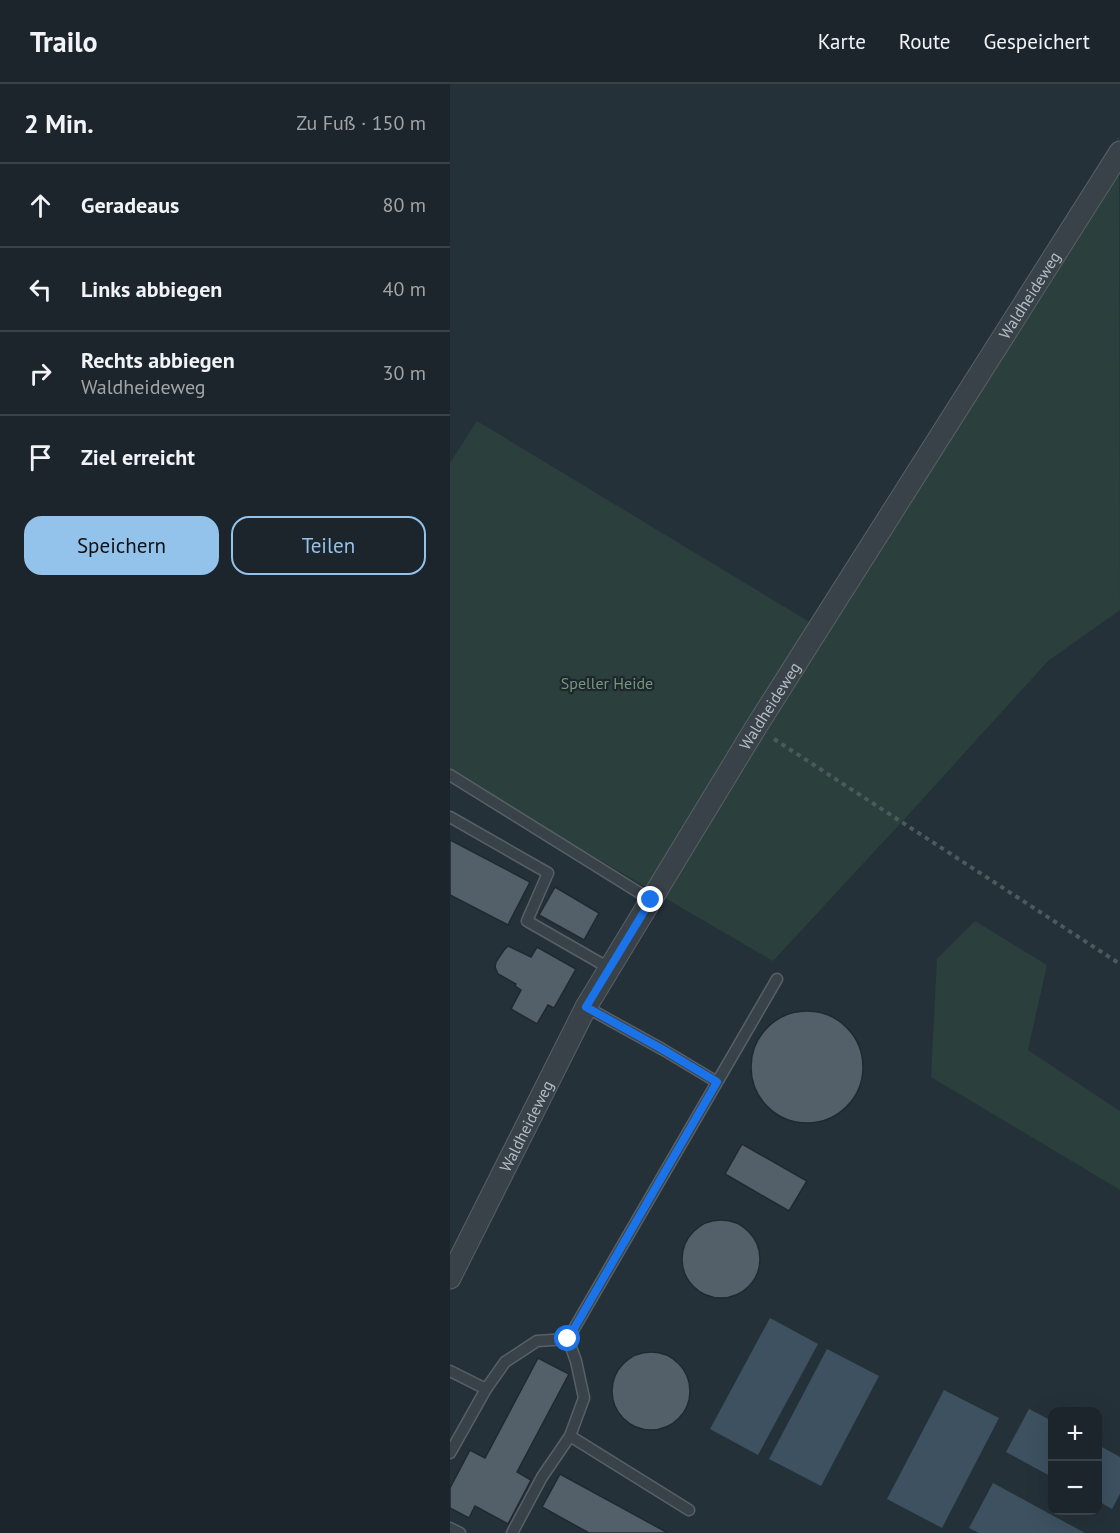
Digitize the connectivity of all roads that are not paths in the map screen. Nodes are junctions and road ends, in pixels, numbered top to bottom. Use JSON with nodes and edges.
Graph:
{"nodes":[{"id":1,"x":1120,"y":152,"type":"edge"},
{"id":2,"x":450,"y":775,"type":"edge"},
{"id":3,"x":450,"y":817,"type":"edge"},
{"id":4,"x":651,"y":900,"type":"junction"},
{"id":5,"x":609,"y":968,"type":"junction"},
{"id":6,"x":777,"y":979,"type":"dead end"},
{"id":7,"x":586,"y":1007,"type":"junction"},
{"id":8,"x":717,"y":1082,"type":"junction"},
{"id":9,"x":450,"y":1278,"type":"edge"},
{"id":10,"x":568,"y":1339,"type":"junction"},
{"id":11,"x":450,"y":1371,"type":"edge"},
{"id":12,"x":486,"y":1389,"type":"junction"},
{"id":13,"x":570,"y":1436,"type":"junction"},
{"id":14,"x":450,"y":1453,"type":"edge"},
{"id":15,"x":689,"y":1510,"type":"dead end"},
{"id":16,"x":450,"y":1528,"type":"edge"},
{"id":17,"x":460,"y":1533,"type":"edge"},
{"id":18,"x":512,"y":1533,"type":"edge"}],
"edges":[{"from":1,"to":4,"type":"street","name":"Waldheideweg"},
{"from":2,"to":4,"type":"lane"},
{"from":3,"to":5,"type":"lane"},
{"from":4,"to":5,"type":"street","name":"Waldheideweg"},
{"from":5,"to":7,"type":"street","name":"Waldheideweg"},
{"from":6,"to":8,"type":"lane"},
{"from":7,"to":8,"type":"lane"},
{"from":7,"to":9,"type":"street","name":"Waldheideweg"},
{"from":8,"to":10,"type":"lane"},
{"from":10,"to":12,"type":"lane"},
{"from":10,"to":13,"type":"lane"},
{"from":11,"to":12,"type":"lane"},
{"from":12,"to":14,"type":"lane"},
{"from":13,"to":15,"type":"lane"},
{"from":13,"to":18,"type":"lane"},
{"from":16,"to":17,"type":"lane"}]}
